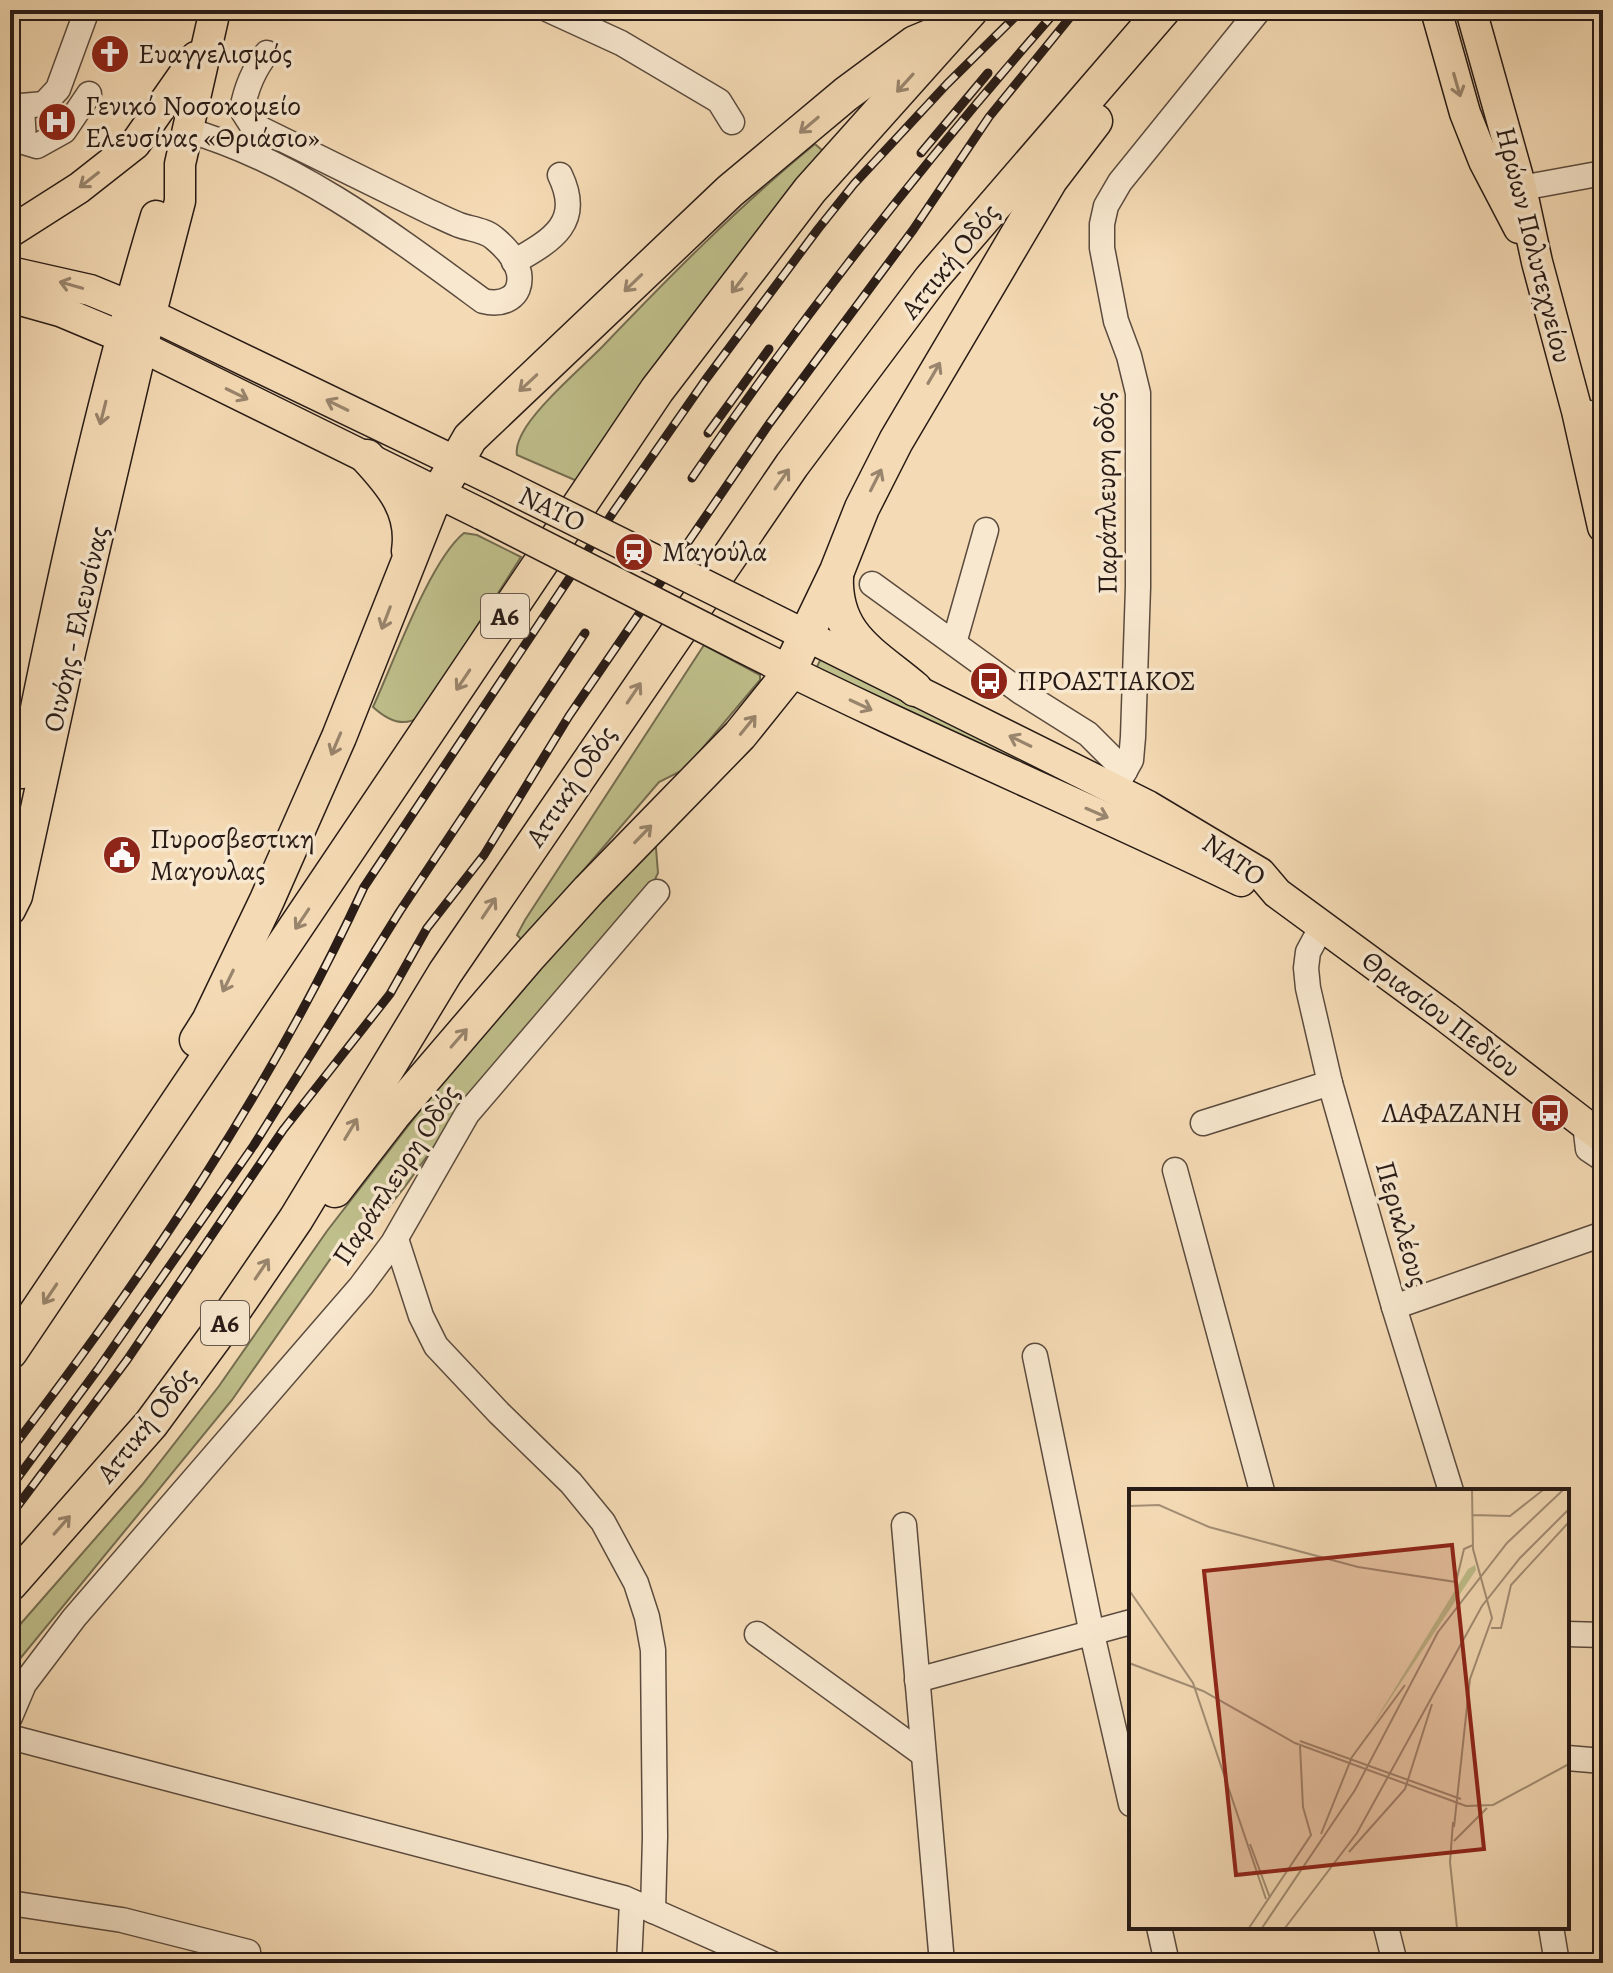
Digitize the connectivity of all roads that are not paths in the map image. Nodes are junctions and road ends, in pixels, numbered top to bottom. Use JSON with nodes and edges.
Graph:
{"nodes":[{"id":1,"x":87,"y":10,"type":"edge"},
{"id":2,"x":549,"y":10,"type":"edge"},
{"id":3,"x":1163,"y":10,"type":"edge"},
{"id":4,"x":1170,"y":10,"type":"edge"},
{"id":5,"x":1259,"y":10,"type":"edge"},
{"id":6,"x":1436,"y":10,"type":"edge"},
{"id":7,"x":1471,"y":10,"type":"edge"},
{"id":8,"x":1491,"y":10,"type":"edge"},
{"id":9,"x":964,"y":18,"type":"edge"},
{"id":10,"x":212,"y":22,"type":"edge"},
{"id":11,"x":267,"y":53,"type":"dead end"},
{"id":12,"x":89,"y":94,"type":"dead end"},
{"id":13,"x":16,"y":107,"type":"edge"},
{"id":14,"x":732,"y":122,"type":"dead end"},
{"id":15,"x":187,"y":130,"type":"junction"},
{"id":16,"x":1603,"y":173,"type":"edge"},
{"id":17,"x":560,"y":175,"type":"dead end"},
{"id":18,"x":1521,"y":188,"type":"junction"},
{"id":19,"x":10,"y":232,"type":"edge"},
{"id":20,"x":514,"y":262,"type":"junction"},
{"id":21,"x":1537,"y":262,"type":"junction"},
{"id":22,"x":10,"y":272,"type":"edge"},
{"id":23,"x":10,"y":297,"type":"edge"},
{"id":24,"x":140,"y":311,"type":"junction"},
{"id":25,"x":132,"y":342,"type":"junction"},
{"id":26,"x":195,"y":373,"type":"junction"},
{"id":27,"x":129,"y":400,"type":"junction"},
{"id":28,"x":1590,"y":413,"type":"edge"},
{"id":29,"x":367,"y":457,"type":"junction"},
{"id":30,"x":456,"y":462,"type":"junction"},
{"id":31,"x":438,"y":492,"type":"junction"},
{"id":32,"x":1603,"y":527,"type":"edge"},
{"id":33,"x":986,"y":530,"type":"dead end"},
{"id":34,"x":407,"y":564,"type":"junction"},
{"id":35,"x":837,"y":571,"type":"junction"},
{"id":36,"x":872,"y":584,"type":"dead end"},
{"id":37,"x":807,"y":636,"type":"junction"},
{"id":38,"x":954,"y":643,"type":"junction"},
{"id":39,"x":790,"y":672,"type":"junction"},
{"id":40,"x":915,"y":689,"type":"junction"},
{"id":41,"x":22,"y":727,"type":"edge"},
{"id":42,"x":1120,"y":780,"type":"junction"},
{"id":43,"x":10,"y":837,"type":"edge"},
{"id":44,"x":657,"y":892,"type":"dead end"},
{"id":45,"x":1277,"y":893,"type":"junction"},
{"id":46,"x":10,"y":910,"type":"edge"},
{"id":47,"x":1322,"y":926,"type":"junction"},
{"id":48,"x":1330,"y":1083,"type":"junction"},
{"id":49,"x":1203,"y":1123,"type":"dead end"},
{"id":50,"x":1594,"y":1131,"type":"edge"},
{"id":51,"x":1603,"y":1159,"type":"edge"},
{"id":52,"x":1175,"y":1170,"type":"dead end"},
{"id":53,"x":296,"y":1219,"type":"junction"},
{"id":54,"x":1603,"y":1234,"type":"edge"},
{"id":55,"x":90,"y":1235,"type":"junction"},
{"id":56,"x":396,"y":1239,"type":"junction"},
{"id":57,"x":1394,"y":1307,"type":"junction"},
{"id":58,"x":10,"y":1352,"type":"edge"},
{"id":59,"x":1035,"y":1356,"type":"dead end"},
{"id":60,"x":1261,"y":1489,"type":"edge"},
{"id":61,"x":1450,"y":1489,"type":"edge"},
{"id":62,"x":904,"y":1525,"type":"dead end"},
{"id":63,"x":10,"y":1584,"type":"edge"},
{"id":64,"x":1129,"y":1623,"type":"edge"},
{"id":65,"x":757,"y":1634,"type":"dead end"},
{"id":66,"x":1092,"y":1634,"type":"junction"},
{"id":67,"x":1569,"y":1634,"type":"edge"},
{"id":68,"x":1603,"y":1635,"type":"edge"},
{"id":69,"x":917,"y":1680,"type":"junction"},
{"id":70,"x":10,"y":1717,"type":"edge"},
{"id":71,"x":10,"y":1737,"type":"edge"},
{"id":72,"x":923,"y":1754,"type":"junction"},
{"id":73,"x":1569,"y":1758,"type":"edge"},
{"id":74,"x":1603,"y":1761,"type":"edge"},
{"id":75,"x":1129,"y":1795,"type":"edge"},
{"id":76,"x":10,"y":1903,"type":"edge"},
{"id":77,"x":642,"y":1906,"type":"junction"},
{"id":78,"x":1159,"y":1929,"type":"edge"},
{"id":79,"x":1386,"y":1929,"type":"edge"},
{"id":80,"x":1551,"y":1929,"type":"edge"},
{"id":81,"x":248,"y":1952,"type":"dead end"},
{"id":82,"x":629,"y":1963,"type":"edge"},
{"id":83,"x":771,"y":1963,"type":"edge"},
{"id":84,"x":942,"y":1963,"type":"edge"},
{"id":85,"x":1167,"y":1963,"type":"edge"},
{"id":86,"x":1395,"y":1963,"type":"edge"},
{"id":87,"x":1557,"y":1963,"type":"edge"}],
"edges":[{"from":1,"to":13,"type":"street"},
{"from":2,"to":14,"type":"street"},
{"from":53,"to":3,"type":"highway","name":"Αττική Οδός","number":"Α6","one_way":true},
{"from":35,"to":4,"type":"highway","one_way":true},
{"from":5,"to":42,"type":"street","name":"Παράπλευρη οδός"},
{"from":6,"to":21,"type":"main road","one_way":true},
{"from":7,"to":18,"type":"main road","name":"Ηρώων Πολυτεχνείου"},
{"from":8,"to":18,"type":"main road"},
{"from":9,"to":30,"type":"highway","one_way":true},
{"from":9,"to":55,"type":"highway","number":"Α6","one_way":true},
{"from":10,"to":15,"type":"main road"},
{"from":10,"to":19,"type":"main road","one_way":true},
{"from":11,"to":20,"type":"street"},
{"from":12,"to":13,"type":"street"},
{"from":15,"to":20,"type":"street"},
{"from":15,"to":24,"type":"main road"},
{"from":16,"to":18,"type":"street"},
{"from":17,"to":20,"type":"street"},
{"from":18,"to":21,"type":"main road","name":"Ηρώων Πολυτεχνείου"},
{"from":21,"to":28,"type":"main road","name":"Ηρώων Πολυτεχνείου"},
{"from":24,"to":22,"type":"main road","name":"ΝΑΤΟ","one_way":true},
{"from":23,"to":25,"type":"main road","name":"ΝΑΤΟ"},
{"from":24,"to":25,"type":"main road"},
{"from":30,"to":24,"type":"main road","name":"ΝΑΤΟ","one_way":true},
{"from":25,"to":26,"type":"main road","name":"ΝΑΤΟ"},
{"from":25,"to":27,"type":"main road","name":"Οινόης - Ελευσίνας"},
{"from":25,"to":41,"type":"main road","name":"Οινόης - Ελευσίνας","one_way":true},
{"from":26,"to":27,"type":"main road"},
{"from":26,"to":29,"type":"main road","name":"ΝΑΤΟ","one_way":true},
{"from":27,"to":46,"type":"main road","name":"Οινόης - Ελευσίνας"},
{"from":28,"to":32,"type":"main road","name":"Ηρώων Πολυτεχνείου"},
{"from":29,"to":31,"type":"main road","name":"ΝΑΤΟ"},
{"from":29,"to":34,"type":"highway"},
{"from":30,"to":31,"type":"highway"},
{"from":30,"to":37,"type":"main road","name":"ΝΑΤΟ","bridge":true},
{"from":31,"to":34,"type":"highway"},
{"from":31,"to":39,"type":"main road","name":"ΝΑΤΟ","bridge":true},
{"from":33,"to":38,"type":"street"},
{"from":34,"to":55,"type":"highway","one_way":true},
{"from":35,"to":37,"type":"highway"},
{"from":35,"to":40,"type":"highway"},
{"from":36,"to":38,"type":"street"},
{"from":37,"to":39,"type":"highway"},
{"from":37,"to":40,"type":"main road","name":"ΝΑΤΟ"},
{"from":38,"to":42,"type":"street"},
{"from":39,"to":45,"type":"main road","name":"ΝΑΤΟ","one_way":true},
{"from":53,"to":39,"type":"highway","one_way":true},
{"from":42,"to":40,"type":"main road","name":"ΝΑΤΟ","one_way":true},
{"from":41,"to":43,"type":"main road","name":"Οινόης - Ελευσίνας"},
{"from":42,"to":45,"type":"main road","name":"ΝΑΤΟ"},
{"from":44,"to":56,"type":"street","name":"Παράπλευρη Οδός"},
{"from":45,"to":47,"type":"main road","name":"Θριασίου Πεδίου"},
{"from":47,"to":48,"type":"street","name":"Περικλέους"},
{"from":47,"to":50,"type":"main road","name":"Θριασίου Πεδίου"},
{"from":48,"to":49,"type":"street"},
{"from":48,"to":57,"type":"street","name":"Περικλέους"},
{"from":50,"to":51,"type":"street"},
{"from":52,"to":60,"type":"street"},
{"from":63,"to":53,"type":"highway","name":"Αττική Οδός","number":"Α6","one_way":true},
{"from":54,"to":57,"type":"street"},
{"from":55,"to":58,"type":"highway","number":"Α6","one_way":true},
{"from":56,"to":70,"type":"street","name":"Παράπλευρη Οδός"},
{"from":56,"to":77,"type":"street"},
{"from":57,"to":61,"type":"street","name":"Περικλέους"},
{"from":59,"to":66,"type":"street"},
{"from":62,"to":69,"type":"street"},
{"from":64,"to":66,"type":"street"},
{"from":65,"to":72,"type":"street"},
{"from":66,"to":69,"type":"street"},
{"from":66,"to":75,"type":"street"},
{"from":67,"to":68,"type":"street"},
{"from":69,"to":72,"type":"street"},
{"from":71,"to":77,"type":"street"},
{"from":72,"to":84,"type":"street"},
{"from":73,"to":74,"type":"street"},
{"from":76,"to":81,"type":"street"},
{"from":77,"to":82,"type":"street"},
{"from":77,"to":83,"type":"street"},
{"from":78,"to":85,"type":"street"},
{"from":79,"to":86,"type":"street"},
{"from":80,"to":87,"type":"street"}]}
